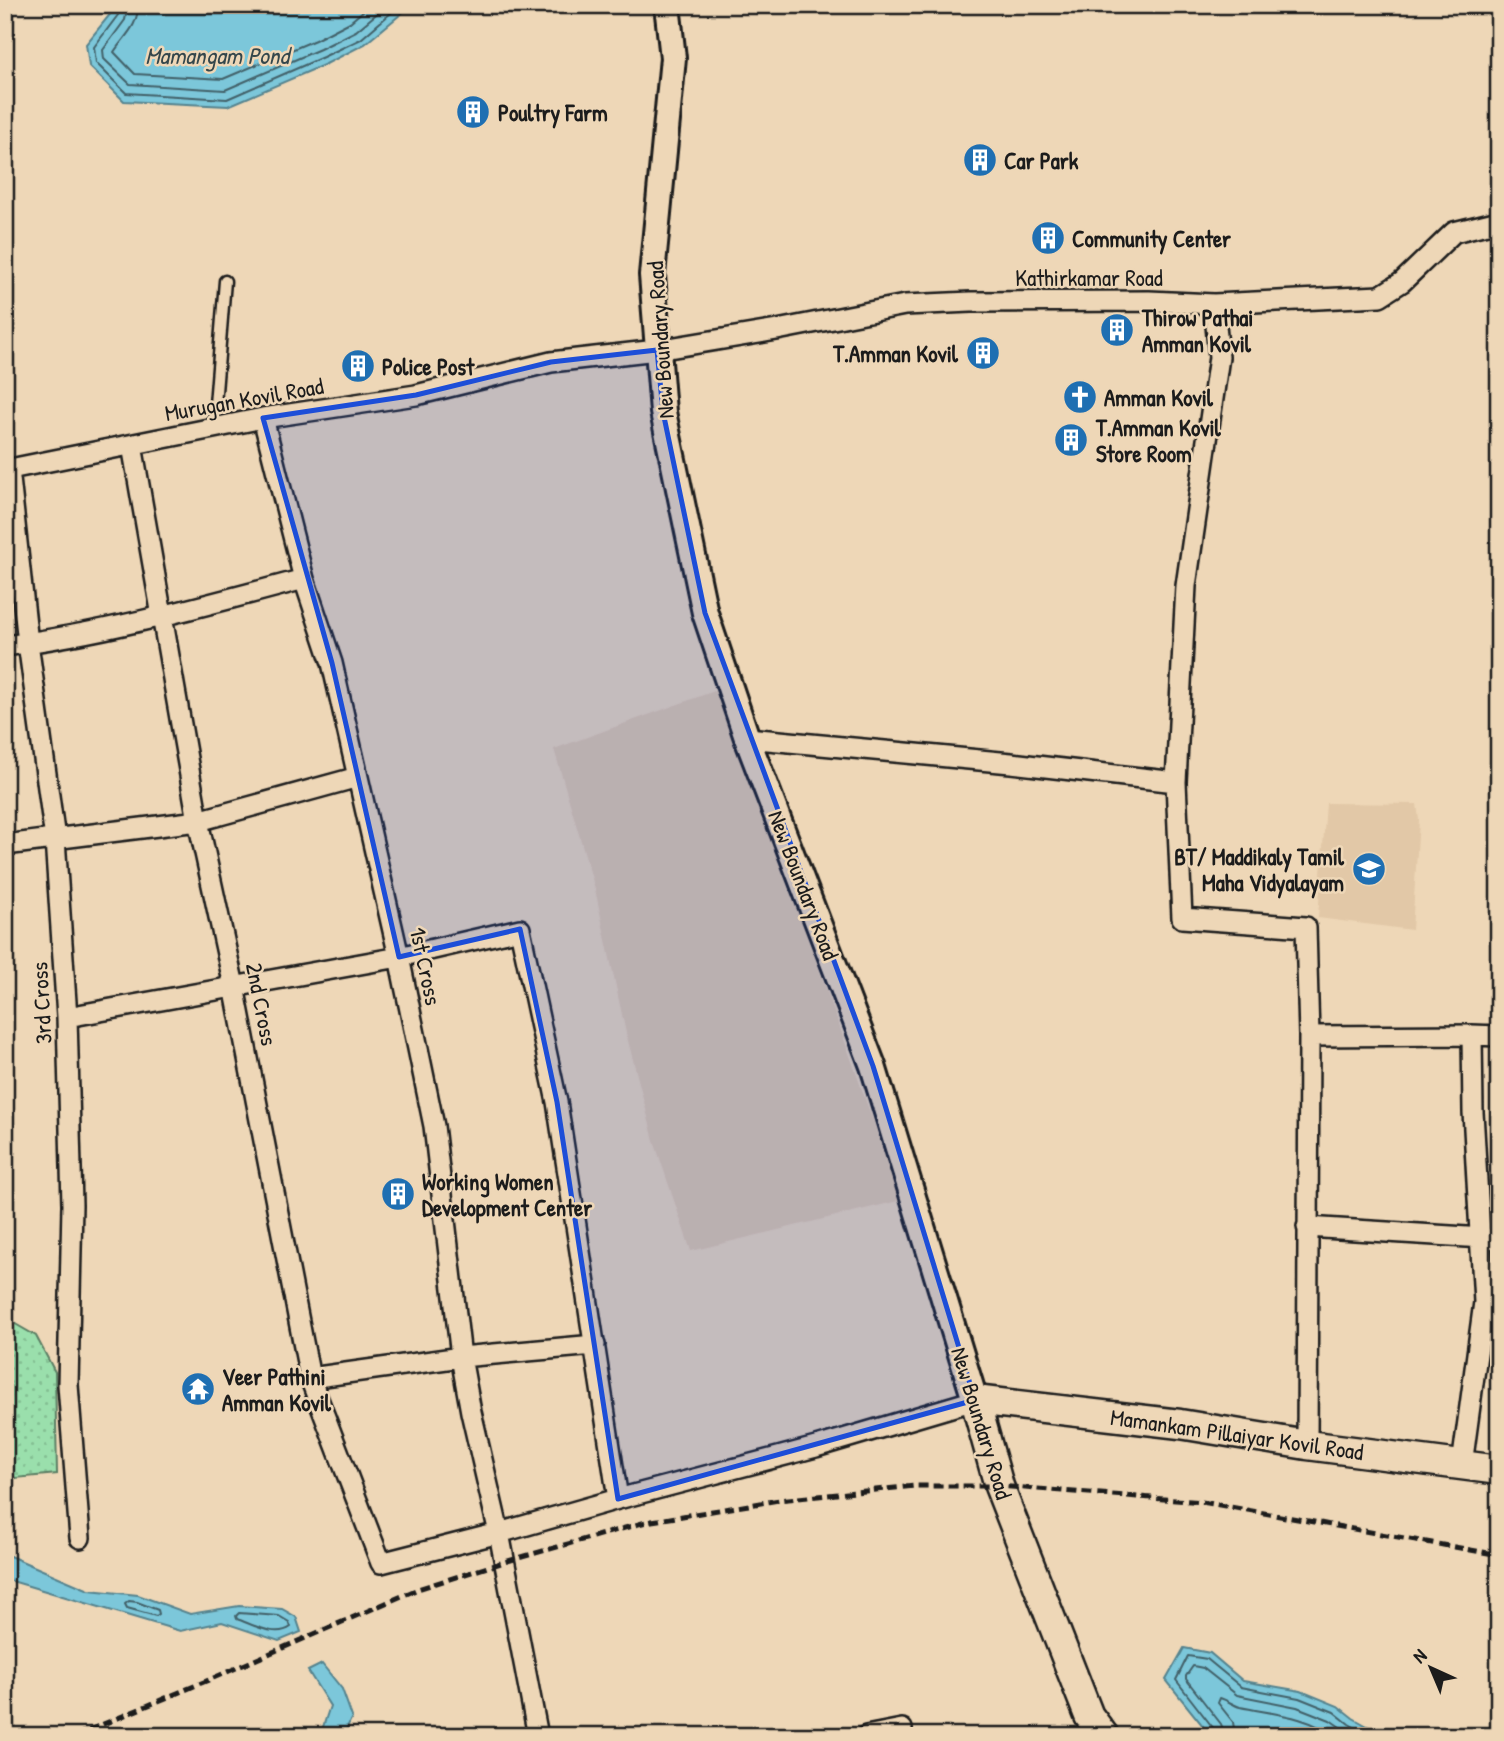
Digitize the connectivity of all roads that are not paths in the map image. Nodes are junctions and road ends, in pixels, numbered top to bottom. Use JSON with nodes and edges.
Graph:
{"nodes":[{"id":1,"x":667,"y":5,"type":"edge"},
{"id":2,"x":1499,"y":221,"type":"edge"},
{"id":3,"x":225,"y":281,"type":"dead end"},
{"id":4,"x":1214,"y":304,"type":"junction"},
{"id":5,"x":657,"y":350,"type":"junction"},
{"id":6,"x":263,"y":418,"type":"junction"},
{"id":7,"x":213,"y":429,"type":"junction"},
{"id":8,"x":132,"y":445,"type":"junction"},
{"id":9,"x":7,"y":469,"type":"edge"},
{"id":10,"x":304,"y":579,"type":"junction"},
{"id":11,"x":162,"y":616,"type":"junction"},
{"id":12,"x":28,"y":643,"type":"junction"},
{"id":13,"x":5,"y":646,"type":"edge"},
{"id":14,"x":747,"y":738,"type":"junction"},
{"id":15,"x":358,"y":777,"type":"junction"},
{"id":16,"x":1176,"y":782,"type":"junction"},
{"id":17,"x":198,"y":821,"type":"junction"},
{"id":18,"x":55,"y":839,"type":"junction"},
{"id":19,"x":5,"y":845,"type":"edge"},
{"id":20,"x":400,"y":957,"type":"junction"},
{"id":21,"x":234,"y":986,"type":"junction"},
{"id":22,"x":67,"y":1017,"type":"junction"},
{"id":23,"x":1472,"y":1035,"type":"junction"},
{"id":24,"x":1309,"y":1036,"type":"junction"},
{"id":25,"x":1499,"y":1036,"type":"edge"},
{"id":26,"x":1307,"y":1227,"type":"junction"},
{"id":27,"x":1489,"y":1238,"type":"edge"},
{"id":28,"x":595,"y":1345,"type":"junction"},
{"id":29,"x":461,"y":1357,"type":"junction"},
{"id":30,"x":310,"y":1378,"type":"junction"},
{"id":31,"x":975,"y":1400,"type":"junction"},
{"id":32,"x":1307,"y":1445,"type":"junction"},
{"id":33,"x":1462,"y":1465,"type":"junction"},
{"id":34,"x":1499,"y":1470,"type":"edge"},
{"id":35,"x":618,"y":1499,"type":"junction"},
{"id":36,"x":499,"y":1533,"type":"junction"},
{"id":37,"x":80,"y":1538,"type":"dead end"},
{"id":38,"x":902,"y":1729,"type":"dead end"},
{"id":39,"x":538,"y":1736,"type":"edge"},
{"id":40,"x":866,"y":1736,"type":"edge"},
{"id":41,"x":1104,"y":1736,"type":"edge"}],
"edges":[{"from":1,"to":5,"type":"street","name":"New Boundary Road"},
{"from":2,"to":4,"type":"street","name":"Kathirkamar Road"},
{"from":3,"to":7,"type":"lane"},
{"from":4,"to":5,"type":"street","name":"Kathirkamar Road"},
{"from":4,"to":16,"type":"street"},
{"from":5,"to":6,"type":"street","name":"Murugan Kovil Road"},
{"from":5,"to":14,"type":"street","name":"New Boundary Road"},
{"from":6,"to":7,"type":"street","name":"Murugan Kovil Road"},
{"from":6,"to":10,"type":"street","name":"1st Cross"},
{"from":7,"to":8,"type":"street","name":"Murugan Kovil Road"},
{"from":8,"to":9,"type":"street","name":"Murugan Kovil Road"},
{"from":8,"to":11,"type":"street","name":"2nd Cross"},
{"from":9,"to":12,"type":"street","name":"3rd Cross"},
{"from":10,"to":11,"type":"street"},
{"from":10,"to":15,"type":"street","name":"1st Cross"},
{"from":11,"to":12,"type":"street"},
{"from":11,"to":17,"type":"street","name":"2nd Cross"},
{"from":12,"to":13,"type":"street"},
{"from":12,"to":18,"type":"street","name":"3rd Cross"},
{"from":14,"to":16,"type":"street"},
{"from":14,"to":31,"type":"street","name":"New Boundary Road"},
{"from":15,"to":17,"type":"street"},
{"from":15,"to":20,"type":"street","name":"1st Cross"},
{"from":16,"to":24,"type":"street"},
{"from":17,"to":18,"type":"street"},
{"from":17,"to":21,"type":"street","name":"2nd Cross"},
{"from":18,"to":19,"type":"street"},
{"from":18,"to":22,"type":"street","name":"3rd Cross"},
{"from":20,"to":21,"type":"street"},
{"from":20,"to":28,"type":"street"},
{"from":20,"to":29,"type":"street","name":"1st Cross"},
{"from":21,"to":22,"type":"street"},
{"from":21,"to":30,"type":"street","name":"2nd Cross"},
{"from":22,"to":37,"type":"street","name":"3rd Cross"},
{"from":23,"to":24,"type":"street"},
{"from":23,"to":25,"type":"street"},
{"from":23,"to":27,"type":"street"},
{"from":24,"to":26,"type":"street"},
{"from":26,"to":27,"type":"street"},
{"from":26,"to":32,"type":"street"},
{"from":27,"to":33,"type":"street"},
{"from":28,"to":29,"type":"street"},
{"from":28,"to":35,"type":"street"},
{"from":29,"to":30,"type":"street"},
{"from":29,"to":36,"type":"street","name":"1st Cross"},
{"from":30,"to":36,"type":"street","name":"2nd Cross"},
{"from":31,"to":32,"type":"main road","name":"Mamankam Pillaiyar Kovil Road"},
{"from":31,"to":35,"type":"street"},
{"from":31,"to":41,"type":"main road","name":"New Boundary Road"},
{"from":32,"to":33,"type":"main road","name":"Mamankam Pillaiyar Kovil Road"},
{"from":33,"to":34,"type":"main road","name":"Mamankam Pillaiyar Kovil Road"},
{"from":35,"to":36,"type":"street"},
{"from":36,"to":39,"type":"street","name":"1st Cross"},
{"from":38,"to":40,"type":"street"}]}
